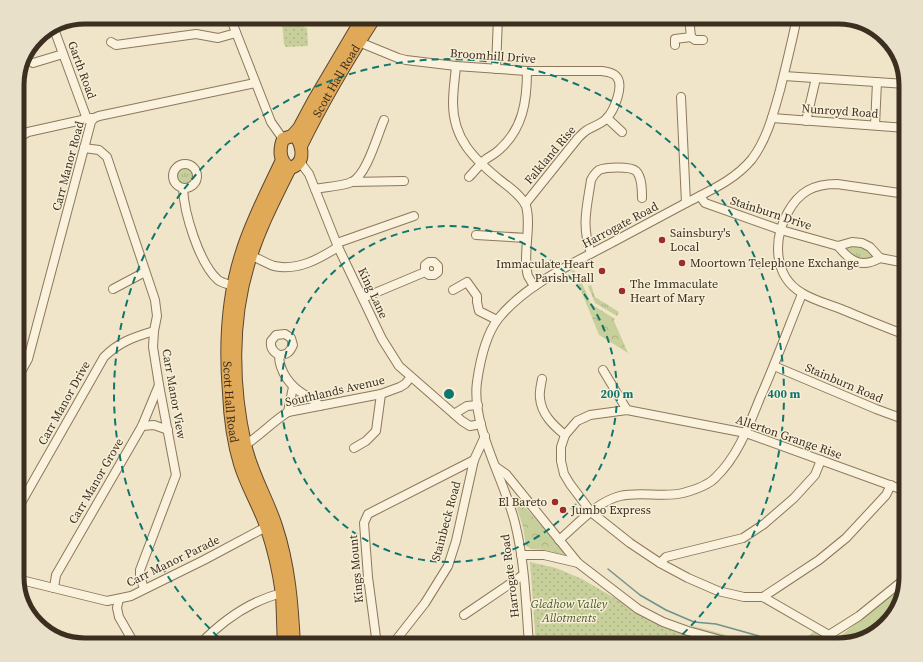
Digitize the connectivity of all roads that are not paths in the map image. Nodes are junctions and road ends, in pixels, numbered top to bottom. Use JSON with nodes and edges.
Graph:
{"nodes":[{"id":1,"x":233,"y":24,"type":"edge"},
{"id":2,"x":359,"y":24,"type":"edge"},
{"id":3,"x":371,"y":24,"type":"edge"},
{"id":4,"x":498,"y":24,"type":"edge"},
{"id":5,"x":690,"y":24,"type":"edge"},
{"id":6,"x":796,"y":24,"type":"edge"},
{"id":7,"x":55,"y":32,"type":"edge"},
{"id":8,"x":236,"y":33,"type":"junction"},
{"id":9,"x":691,"y":37,"type":"junction"},
{"id":10,"x":703,"y":40,"type":"dead end"},
{"id":11,"x":111,"y":42,"type":"dead end"},
{"id":12,"x":359,"y":42,"type":"junction"},
{"id":13,"x":675,"y":45,"type":"dead end"},
{"id":14,"x":64,"y":54,"type":"junction"},
{"id":15,"x":33,"y":63,"type":"dead end"},
{"id":16,"x":456,"y":66,"type":"junction"},
{"id":17,"x":496,"y":69,"type":"junction"},
{"id":18,"x":527,"y":71,"type":"junction"},
{"id":19,"x":784,"y":76,"type":"junction"},
{"id":20,"x":816,"y":78,"type":"junction"},
{"id":21,"x":877,"y":82,"type":"junction"},
{"id":22,"x":255,"y":83,"type":"junction"},
{"id":23,"x":899,"y":84,"type":"edge"},
{"id":24,"x":620,"y":86,"type":"joint"},
{"id":25,"x":681,"y":97,"type":"dead end"},
{"id":26,"x":607,"y":118,"type":"junction"},
{"id":27,"x":772,"y":118,"type":"junction"},
{"id":28,"x":90,"y":119,"type":"junction"},
{"id":29,"x":384,"y":120,"type":"dead end"},
{"id":30,"x":806,"y":121,"type":"junction"},
{"id":31,"x":874,"y":125,"type":"junction"},
{"id":32,"x":899,"y":127,"type":"edge"},
{"id":33,"x":622,"y":132,"type":"dead end"},
{"id":34,"x":24,"y":135,"type":"edge"},
{"id":35,"x":288,"y":137,"type":"junction"},
{"id":36,"x":301,"y":146,"type":"junction"},
{"id":37,"x":84,"y":148,"type":"junction"},
{"id":38,"x":290,"y":163,"type":"junction"},
{"id":39,"x":480,"y":164,"type":"junction"},
{"id":40,"x":469,"y":177,"type":"dead end"},
{"id":41,"x":404,"y":181,"type":"dead end"},
{"id":42,"x":351,"y":182,"type":"junction"},
{"id":43,"x":183,"y":188,"type":"dead end"},
{"id":44,"x":316,"y":189,"type":"junction"},
{"id":45,"x":899,"y":193,"type":"edge"},
{"id":46,"x":700,"y":196,"type":"junction"},
{"id":47,"x":642,"y":198,"type":"dead end"},
{"id":48,"x":686,"y":203,"type":"junction"},
{"id":49,"x":525,"y":204,"type":"junction"},
{"id":50,"x":414,"y":216,"type":"dead end"},
{"id":51,"x":781,"y":230,"type":"junction"},
{"id":52,"x":476,"y":235,"type":"dead end"},
{"id":53,"x":527,"y":238,"type":"junction"},
{"id":54,"x":338,"y":245,"type":"junction"},
{"id":55,"x":838,"y":246,"type":"junction"},
{"id":56,"x":591,"y":253,"type":"junction"},
{"id":57,"x":246,"y":254,"type":"junction"},
{"id":58,"x":880,"y":258,"type":"junction"},
{"id":59,"x":899,"y":262,"type":"edge"},
{"id":60,"x":145,"y":272,"type":"junction"},
{"id":61,"x":425,"y":272,"type":"dead end"},
{"id":62,"x":233,"y":286,"type":"junction"},
{"id":63,"x":535,"y":286,"type":"junction"},
{"id":64,"x":113,"y":289,"type":"dead end"},
{"id":65,"x":453,"y":290,"type":"dead end"},
{"id":66,"x":802,"y":294,"type":"junction"},
{"id":67,"x":363,"y":298,"type":"junction"},
{"id":68,"x":497,"y":320,"type":"junction"},
{"id":69,"x":154,"y":331,"type":"junction"},
{"id":70,"x":899,"y":332,"type":"edge"},
{"id":71,"x":279,"y":355,"type":"dead end"},
{"id":72,"x":24,"y":366,"type":"edge"},
{"id":73,"x":774,"y":366,"type":"junction"},
{"id":74,"x":603,"y":370,"type":"dead end"},
{"id":75,"x":412,"y":377,"type":"junction"},
{"id":76,"x":542,"y":379,"type":"dead end"},
{"id":77,"x":159,"y":385,"type":"junction"},
{"id":78,"x":293,"y":386,"type":"junction"},
{"id":79,"x":382,"y":394,"type":"junction"},
{"id":80,"x":478,"y":405,"type":"junction"},
{"id":81,"x":320,"y":406,"type":"junction"},
{"id":82,"x":627,"y":410,"type":"junction"},
{"id":83,"x":288,"y":412,"type":"junction"},
{"id":84,"x":454,"y":414,"type":"junction"},
{"id":85,"x":899,"y":418,"type":"edge"},
{"id":86,"x":481,"y":424,"type":"junction"},
{"id":87,"x":142,"y":426,"type":"junction"},
{"id":88,"x":168,"y":430,"type":"junction"},
{"id":89,"x":746,"y":433,"type":"junction"},
{"id":90,"x":565,"y":435,"type":"junction"},
{"id":91,"x":485,"y":436,"type":"junction"},
{"id":92,"x":245,"y":445,"type":"junction"},
{"id":93,"x":354,"y":448,"type":"dead end"},
{"id":94,"x":474,"y":460,"type":"junction"},
{"id":95,"x":821,"y":460,"type":"junction"},
{"id":96,"x":496,"y":468,"type":"junction"},
{"id":97,"x":891,"y":485,"type":"junction"},
{"id":98,"x":899,"y":488,"type":"edge"},
{"id":99,"x":506,"y":497,"type":"junction"},
{"id":100,"x":524,"y":497,"type":"junction"},
{"id":101,"x":24,"y":498,"type":"edge"},
{"id":102,"x":591,"y":512,"type":"junction"},
{"id":103,"x":266,"y":526,"type":"junction"},
{"id":104,"x":559,"y":540,"type":"junction"},
{"id":105,"x":522,"y":555,"type":"junction"},
{"id":106,"x":660,"y":563,"type":"junction"},
{"id":107,"x":578,"y":564,"type":"junction"},
{"id":108,"x":523,"y":575,"type":"junction"},
{"id":109,"x":24,"y":581,"type":"edge"},
{"id":110,"x":898,"y":584,"type":"edge"},
{"id":111,"x":54,"y":588,"type":"junction"},
{"id":112,"x":144,"y":589,"type":"junction"},
{"id":113,"x":282,"y":593,"type":"junction"},
{"id":114,"x":763,"y":597,"type":"junction"},
{"id":115,"x":119,"y":599,"type":"junction"},
{"id":116,"x":464,"y":615,"type":"dead end"},
{"id":117,"x":829,"y":635,"type":"junction"},
{"id":118,"x":130,"y":638,"type":"edge"},
{"id":119,"x":205,"y":638,"type":"edge"},
{"id":120,"x":284,"y":638,"type":"edge"},
{"id":121,"x":294,"y":638,"type":"edge"},
{"id":122,"x":376,"y":638,"type":"edge"},
{"id":123,"x":398,"y":638,"type":"edge"},
{"id":124,"x":528,"y":638,"type":"edge"},
{"id":125,"x":714,"y":638,"type":"edge"},
{"id":126,"x":828,"y":638,"type":"edge"}],
"edges":[{"from":1,"to":8,"type":"street"},
{"from":2,"to":35,"type":"highway","name":"Scott Hall Road"},
{"from":3,"to":12,"type":"highway","name":"Scott Hall Road"},
{"from":4,"to":17,"type":"street"},
{"from":5,"to":9,"type":"street"},
{"from":6,"to":19,"type":"street","name":"Harrogate Road"},
{"from":7,"to":14,"type":"street","name":"Garth Road"},
{"from":8,"to":11,"type":"street"},
{"from":8,"to":22,"type":"street"},
{"from":9,"to":10,"type":"street"},
{"from":9,"to":13,"type":"street"},
{"from":12,"to":16,"type":"street","name":"Broomhill Drive"},
{"from":12,"to":36,"type":"highway","name":"Scott Hall Road"},
{"from":14,"to":15,"type":"street"},
{"from":14,"to":28,"type":"street","name":"Garth Road"},
{"from":16,"to":17,"type":"street","name":"Broomhill Drive"},
{"from":16,"to":39,"type":"street"},
{"from":17,"to":18,"type":"street","name":"Broomhill Drive"},
{"from":18,"to":24,"type":"street","name":"Broomhill Drive"},
{"from":18,"to":39,"type":"street"},
{"from":19,"to":20,"type":"street"},
{"from":19,"to":27,"type":"street","name":"Harrogate Road"},
{"from":20,"to":21,"type":"street"},
{"from":20,"to":30,"type":"street"},
{"from":21,"to":23,"type":"street"},
{"from":21,"to":31,"type":"street"},
{"from":22,"to":28,"type":"street","name":"Carr Manor Road"},
{"from":22,"to":35,"type":"street"},
{"from":24,"to":26,"type":"street","name":"Falkland Rise"},
{"from":25,"to":48,"type":"street"},
{"from":26,"to":33,"type":"street"},
{"from":26,"to":49,"type":"street","name":"Falkland Rise"},
{"from":27,"to":30,"type":"street","name":"Nunroyd Road"},
{"from":27,"to":46,"type":"street","name":"Harrogate Road"},
{"from":28,"to":34,"type":"street"},
{"from":28,"to":37,"type":"street","name":"Carr Manor Road"},
{"from":29,"to":42,"type":"street"},
{"from":30,"to":31,"type":"street","name":"Nunroyd Road"},
{"from":31,"to":32,"type":"street","name":"Nunroyd Road"},
{"from":35,"to":36,"type":"highway"},
{"from":35,"to":38,"type":"highway"},
{"from":36,"to":38,"type":"highway"},
{"from":37,"to":60,"type":"street","name":"Carr Manor View"},
{"from":37,"to":72,"type":"street","name":"Carr Manor Road"},
{"from":38,"to":44,"type":"street","name":"King Lane"},
{"from":38,"to":57,"type":"highway","name":"Scott Hall Road"},
{"from":39,"to":40,"type":"street"},
{"from":39,"to":49,"type":"street"},
{"from":41,"to":42,"type":"street"},
{"from":42,"to":44,"type":"street"},
{"from":43,"to":62,"type":"street"},
{"from":44,"to":54,"type":"street","name":"King Lane"},
{"from":45,"to":51,"type":"street"},
{"from":46,"to":48,"type":"street","name":"Harrogate Road"},
{"from":46,"to":51,"type":"street","name":"Stainburn Drive"},
{"from":47,"to":56,"type":"street"},
{"from":48,"to":56,"type":"street","name":"Harrogate Road"},
{"from":49,"to":53,"type":"street"},
{"from":50,"to":54,"type":"street"},
{"from":51,"to":55,"type":"street","name":"Stainburn Drive"},
{"from":51,"to":66,"type":"street"},
{"from":52,"to":53,"type":"street"},
{"from":53,"to":63,"type":"street"},
{"from":54,"to":57,"type":"street"},
{"from":54,"to":67,"type":"street","name":"King Lane"},
{"from":55,"to":58,"type":"street","name":"Stainburn Drive"},
{"from":55,"to":58,"type":"street"},
{"from":56,"to":63,"type":"street","name":"Harrogate Road"},
{"from":57,"to":62,"type":"highway","name":"Scott Hall Road"},
{"from":57,"to":92,"type":"highway","name":"Scott Hall Road"},
{"from":58,"to":59,"type":"street"},
{"from":60,"to":64,"type":"street"},
{"from":60,"to":69,"type":"street","name":"Carr Manor View"},
{"from":61,"to":67,"type":"street"},
{"from":62,"to":103,"type":"highway","name":"Scott Hall Road"},
{"from":63,"to":68,"type":"street","name":"Harrogate Road"},
{"from":65,"to":68,"type":"street"},
{"from":66,"to":70,"type":"street"},
{"from":66,"to":73,"type":"street"},
{"from":67,"to":75,"type":"street","name":"King Lane"},
{"from":68,"to":80,"type":"street","name":"Harrogate Road"},
{"from":69,"to":77,"type":"street","name":"Carr Manor View"},
{"from":69,"to":101,"type":"street","name":"Carr Manor Drive"},
{"from":71,"to":78,"type":"street"},
{"from":73,"to":85,"type":"street","name":"Stainburn Road"},
{"from":73,"to":89,"type":"street"},
{"from":74,"to":82,"type":"street"},
{"from":75,"to":79,"type":"street","name":"Southlands Avenue"},
{"from":75,"to":84,"type":"street","name":"King Lane"},
{"from":76,"to":90,"type":"street"},
{"from":77,"to":87,"type":"street","name":"Carr Manor Grove"},
{"from":77,"to":88,"type":"street","name":"Carr Manor View"},
{"from":78,"to":81,"type":"street"},
{"from":78,"to":83,"type":"street"},
{"from":79,"to":81,"type":"street","name":"Southlands Avenue"},
{"from":79,"to":93,"type":"street"},
{"from":80,"to":84,"type":"street"},
{"from":80,"to":86,"type":"street","name":"Harrogate Road"},
{"from":81,"to":83,"type":"street","name":"Southlands Avenue"},
{"from":82,"to":89,"type":"street","name":"Allerton Grange Rise"},
{"from":82,"to":90,"type":"street","name":"Allerton Grange Rise"},
{"from":83,"to":92,"type":"street","name":"Southlands Avenue"},
{"from":84,"to":86,"type":"street","name":"King Lane"},
{"from":86,"to":91,"type":"street","name":"Harrogate Road"},
{"from":87,"to":88,"type":"street"},
{"from":87,"to":111,"type":"street","name":"Carr Manor Grove"},
{"from":88,"to":112,"type":"street","name":"Carr Manor View"},
{"from":89,"to":95,"type":"street","name":"Allerton Grange Rise"},
{"from":89,"to":102,"type":"street"},
{"from":90,"to":102,"type":"street"},
{"from":91,"to":94,"type":"street","name":"Stainbeck Road"},
{"from":91,"to":96,"type":"street","name":"Harrogate Road"},
{"from":92,"to":121,"type":"highway","name":"Scott Hall Road"},
{"from":94,"to":122,"type":"street","name":"Kings Mount"},
{"from":94,"to":123,"type":"street","name":"Stainbeck Road"},
{"from":95,"to":97,"type":"street","name":"Allerton Grange Rise"},
{"from":95,"to":106,"type":"street"},
{"from":96,"to":99,"type":"street","name":"Harrogate Road"},
{"from":96,"to":100,"type":"street"},
{"from":97,"to":98,"type":"street","name":"Allerton Grange Rise"},
{"from":97,"to":114,"type":"street"},
{"from":99,"to":100,"type":"street"},
{"from":99,"to":105,"type":"street","name":"Harrogate Road"},
{"from":100,"to":104,"type":"street"},
{"from":102,"to":104,"type":"street"},
{"from":102,"to":106,"type":"street"},
{"from":103,"to":112,"type":"street","name":"Carr Manor Parade"},
{"from":103,"to":113,"type":"highway","name":"Scott Hall Road"},
{"from":104,"to":107,"type":"street"},
{"from":105,"to":107,"type":"street"},
{"from":105,"to":108,"type":"street","name":"Harrogate Road"},
{"from":106,"to":114,"type":"street"},
{"from":107,"to":125,"type":"street"},
{"from":108,"to":116,"type":"street"},
{"from":108,"to":124,"type":"street","name":"Harrogate Road"},
{"from":109,"to":111,"type":"street","name":"Carr Manor Parade"},
{"from":110,"to":117,"type":"street"},
{"from":111,"to":115,"type":"street","name":"Carr Manor Parade"},
{"from":112,"to":115,"type":"street","name":"Carr Manor Parade"},
{"from":113,"to":119,"type":"street"},
{"from":113,"to":120,"type":"highway","name":"Scott Hall Road"},
{"from":114,"to":117,"type":"street"},
{"from":115,"to":118,"type":"street"},
{"from":117,"to":126,"type":"street"}]}
